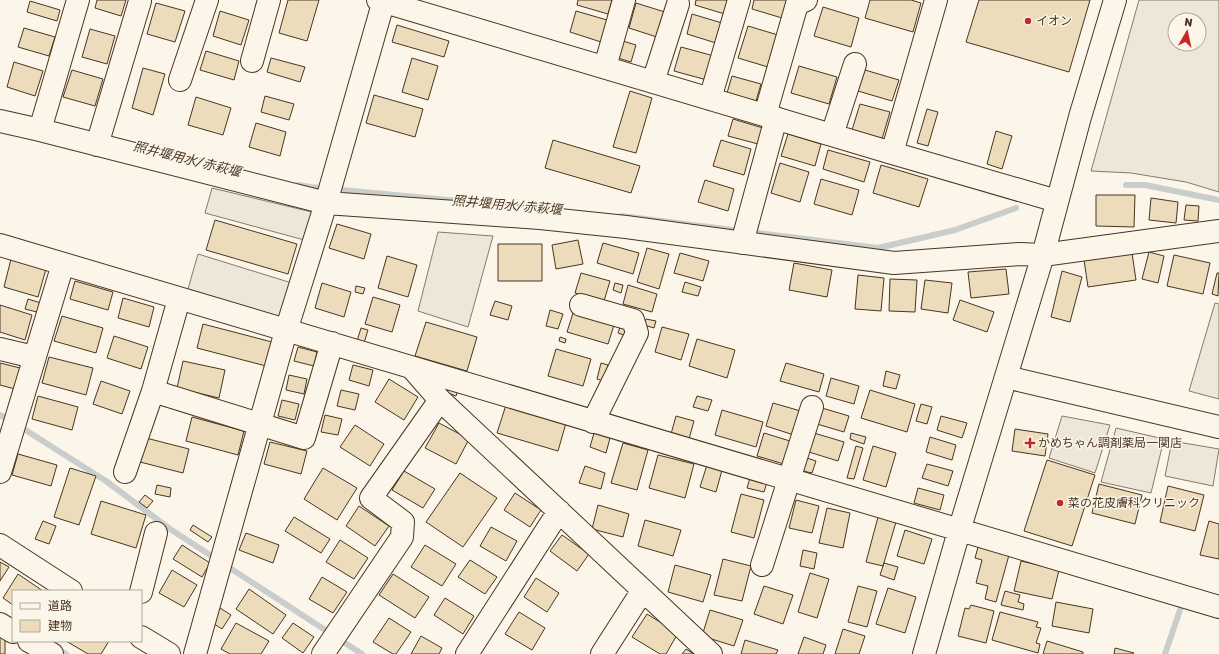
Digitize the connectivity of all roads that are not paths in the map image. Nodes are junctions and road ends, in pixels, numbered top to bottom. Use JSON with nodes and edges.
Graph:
{"nodes":[{"id":1,"x":78,"y":0,"type":"edge"},
{"id":2,"x":206,"y":0,"type":"edge"},
{"id":3,"x":269,"y":0,"type":"edge"},
{"id":4,"x":624,"y":0,"type":"edge"},
{"id":5,"x":739,"y":0,"type":"edge"},
{"id":6,"x":806,"y":0,"type":"edge"},
{"id":7,"x":936,"y":0,"type":"edge"},
{"id":8,"x":1115,"y":0,"type":"edge"},
{"id":9,"x":140,"y":1,"type":"dead end"},
{"id":10,"x":382,"y":1,"type":"edge"},
{"id":11,"x":678,"y":4,"type":"dead end"},
{"id":12,"x":252,"y":61,"type":"dead end"},
{"id":13,"x":855,"y":64,"type":"dead end"},
{"id":14,"x":605,"y":67,"type":"junction"},
{"id":15,"x":180,"y":80,"type":"dead end"},
{"id":16,"x":653,"y":82,"type":"junction"},
{"id":17,"x":710,"y":99,"type":"junction"},
{"id":18,"x":771,"y":117,"type":"junction"},
{"id":19,"x":0,"y":121,"type":"edge"},
{"id":20,"x":40,"y":130,"type":"junction"},
{"id":21,"x":832,"y":135,"type":"junction"},
{"id":22,"x":97,"y":144,"type":"junction"},
{"id":23,"x":892,"y":153,"type":"junction"},
{"id":24,"x":1057,"y":201,"type":"junction"},
{"id":25,"x":326,"y":203,"type":"junction"},
{"id":26,"x":1219,"y":231,"type":"edge"},
{"id":27,"x":742,"y":243,"type":"junction"},
{"id":28,"x":0,"y":245,"type":"edge"},
{"id":29,"x":1043,"y":255,"type":"junction"},
{"id":30,"x":63,"y":264,"type":"junction"},
{"id":31,"x":179,"y":299,"type":"junction"},
{"id":32,"x":581,"y":305,"type":"dead end"},
{"id":33,"x":286,"y":331,"type":"junction"},
{"id":34,"x":332,"y":343,"type":"junction"},
{"id":35,"x":0,"y":349,"type":"edge"},
{"id":36,"x":34,"y":357,"type":"junction"},
{"id":37,"x":412,"y":368,"type":"junction"},
{"id":38,"x":1006,"y":377,"type":"junction"},
{"id":39,"x":153,"y":391,"type":"junction"},
{"id":40,"x":440,"y":400,"type":"junction"},
{"id":41,"x":812,"y":407,"type":"dead end"},
{"id":42,"x":593,"y":422,"type":"junction"},
{"id":43,"x":260,"y":424,"type":"junction"},
{"id":44,"x":1219,"y":427,"type":"edge"},
{"id":45,"x":0,"y":472,"type":"edge"},
{"id":46,"x":124,"y":472,"type":"dead end"},
{"id":47,"x":789,"y":480,"type":"junction"},
{"id":48,"x":559,"y":511,"type":"junction"},
{"id":49,"x":959,"y":530,"type":"junction"},
{"id":50,"x":156,"y":533,"type":"dead end"},
{"id":51,"x":0,"y":545,"type":"edge"},
{"id":52,"x":762,"y":565,"type":"dead end"},
{"id":53,"x":69,"y":590,"type":"edge"},
{"id":54,"x":142,"y":590,"type":"edge"},
{"id":55,"x":643,"y":590,"type":"junction"},
{"id":56,"x":1219,"y":607,"type":"edge"},
{"id":57,"x":0,"y":624,"type":"edge"},
{"id":58,"x":12,"y":631,"type":"edge"},
{"id":59,"x":142,"y":638,"type":"edge"},
{"id":60,"x":31,"y":642,"type":"edge"},
{"id":61,"x":52,"y":654,"type":"edge"},
{"id":62,"x":168,"y":654,"type":"edge"},
{"id":63,"x":195,"y":654,"type":"edge"},
{"id":64,"x":322,"y":654,"type":"edge"},
{"id":65,"x":468,"y":654,"type":"edge"},
{"id":66,"x":602,"y":654,"type":"edge"},
{"id":67,"x":711,"y":654,"type":"edge"},
{"id":68,"x":924,"y":654,"type":"edge"}],
"edges":[{"from":1,"to":20,"type":"street"},
{"from":2,"to":15,"type":"street"},
{"from":3,"to":12,"type":"street"},
{"from":4,"to":14,"type":"street"},
{"from":5,"to":17,"type":"street"},
{"from":6,"to":18,"type":"street"},
{"from":7,"to":23,"type":"street"},
{"from":8,"to":24,"type":"street"},
{"from":9,"to":22,"type":"street"},
{"from":10,"to":14,"type":"street"},
{"from":10,"to":25,"type":"street"},
{"from":11,"to":16,"type":"street"},
{"from":13,"to":21,"type":"street"},
{"from":14,"to":16,"type":"street"},
{"from":16,"to":17,"type":"street"},
{"from":17,"to":18,"type":"street"},
{"from":18,"to":21,"type":"street"},
{"from":18,"to":27,"type":"street"},
{"from":19,"to":20,"type":"street"},
{"from":20,"to":22,"type":"street"},
{"from":21,"to":23,"type":"street"},
{"from":22,"to":25,"type":"street"},
{"from":23,"to":24,"type":"street"},
{"from":24,"to":29,"type":"street"},
{"from":25,"to":27,"type":"street"},
{"from":25,"to":33,"type":"street"},
{"from":26,"to":29,"type":"street"},
{"from":27,"to":29,"type":"street"},
{"from":28,"to":30,"type":"street"},
{"from":29,"to":38,"type":"street"},
{"from":30,"to":31,"type":"street"},
{"from":30,"to":36,"type":"street"},
{"from":31,"to":33,"type":"street"},
{"from":31,"to":39,"type":"street"},
{"from":32,"to":42,"type":"street"},
{"from":33,"to":34,"type":"street"},
{"from":33,"to":43,"type":"street"},
{"from":34,"to":37,"type":"street"},
{"from":34,"to":43,"type":"street"},
{"from":35,"to":36,"type":"street"},
{"from":36,"to":45,"type":"street"},
{"from":37,"to":40,"type":"street"},
{"from":37,"to":42,"type":"street"},
{"from":38,"to":44,"type":"street"},
{"from":38,"to":49,"type":"street"},
{"from":39,"to":43,"type":"street"},
{"from":39,"to":46,"type":"street"},
{"from":40,"to":48,"type":"street"},
{"from":40,"to":64,"type":"street"},
{"from":41,"to":47,"type":"street"},
{"from":42,"to":47,"type":"street"},
{"from":43,"to":63,"type":"street"},
{"from":47,"to":49,"type":"street"},
{"from":47,"to":52,"type":"street"},
{"from":48,"to":55,"type":"street"},
{"from":48,"to":65,"type":"street"},
{"from":49,"to":56,"type":"street"},
{"from":49,"to":68,"type":"street"},
{"from":50,"to":54,"type":"street"},
{"from":51,"to":53,"type":"street"},
{"from":55,"to":66,"type":"street"},
{"from":55,"to":67,"type":"street"},
{"from":57,"to":58,"type":"street"},
{"from":59,"to":62,"type":"street"},
{"from":60,"to":61,"type":"street"}]}
